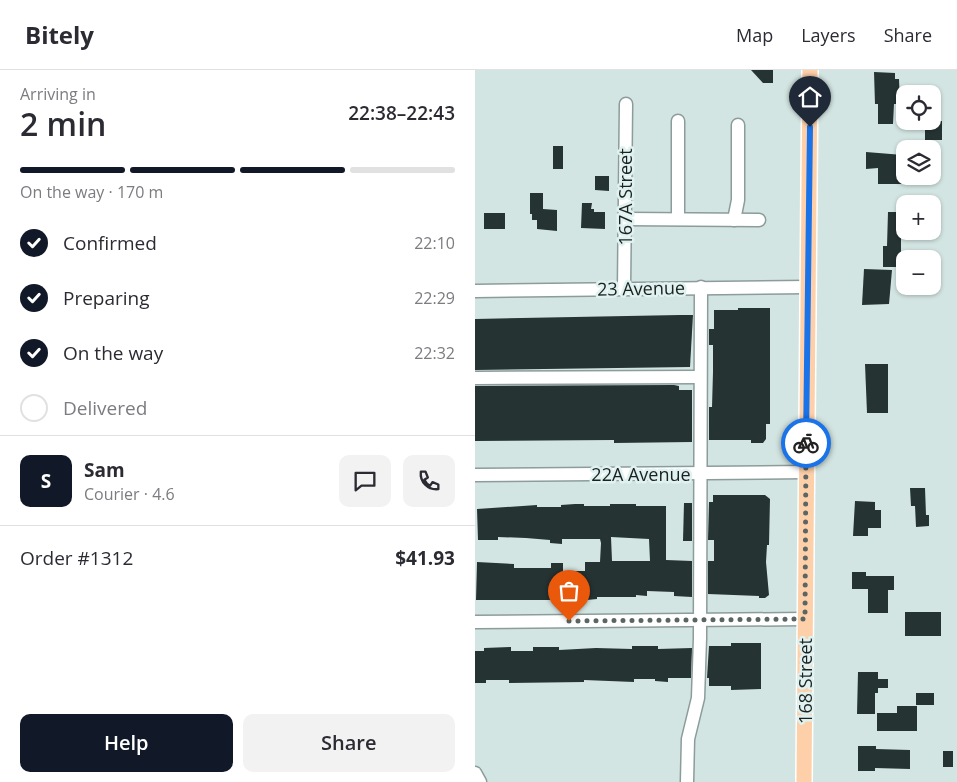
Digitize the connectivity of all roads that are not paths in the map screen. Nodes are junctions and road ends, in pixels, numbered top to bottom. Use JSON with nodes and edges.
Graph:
{"nodes":[{"id":1,"x":810,"y":70,"type":"edge"},
{"id":2,"x":626,"y":104,"type":"dead end"},
{"id":3,"x":678,"y":121,"type":"dead end"},
{"id":4,"x":738,"y":125,"type":"dead end"},
{"id":5,"x":625,"y":219,"type":"junction"},
{"id":6,"x":678,"y":219,"type":"junction"},
{"id":7,"x":734,"y":220,"type":"junction"},
{"id":8,"x":759,"y":220,"type":"dead end"},
{"id":9,"x":701,"y":287,"type":"junction"},
{"id":10,"x":807,"y":287,"type":"junction"},
{"id":11,"x":624,"y":289,"type":"junction"},
{"id":12,"x":475,"y":291,"type":"edge"},
{"id":13,"x":700,"y":377,"type":"junction"},
{"id":14,"x":475,"y":378,"type":"edge"},
{"id":15,"x":806,"y":472,"type":"junction"},
{"id":16,"x":700,"y":474,"type":"junction"},
{"id":17,"x":475,"y":475,"type":"edge"},
{"id":18,"x":805,"y":619,"type":"junction"},
{"id":19,"x":700,"y":620,"type":"junction"},
{"id":20,"x":475,"y":622,"type":"edge"},
{"id":21,"x":475,"y":773,"type":"edge"},
{"id":22,"x":481,"y":782,"type":"edge"},
{"id":23,"x":687,"y":782,"type":"edge"},
{"id":24,"x":804,"y":782,"type":"edge"}],
"edges":[{"from":1,"to":10,"type":"main road","name":"168 Street"},
{"from":2,"to":5,"type":"street","name":"167A Street"},
{"from":3,"to":6,"type":"street"},
{"from":4,"to":7,"type":"street"},
{"from":5,"to":6,"type":"street"},
{"from":5,"to":11,"type":"street","name":"167A Street"},
{"from":6,"to":7,"type":"street"},
{"from":7,"to":8,"type":"street"},
{"from":9,"to":10,"type":"street","name":"23 Avenue"},
{"from":9,"to":11,"type":"street","name":"23 Avenue"},
{"from":9,"to":13,"type":"street"},
{"from":10,"to":15,"type":"main road","name":"168 Street"},
{"from":11,"to":12,"type":"street","name":"23 Avenue"},
{"from":13,"to":14,"type":"street"},
{"from":13,"to":16,"type":"street"},
{"from":15,"to":16,"type":"street","name":"22A Avenue"},
{"from":15,"to":18,"type":"main road","name":"168 Street"},
{"from":16,"to":17,"type":"street","name":"22A Avenue"},
{"from":16,"to":19,"type":"street"},
{"from":18,"to":19,"type":"street"},
{"from":18,"to":24,"type":"main road","name":"168 Street"},
{"from":19,"to":20,"type":"street"},
{"from":19,"to":23,"type":"street"},
{"from":21,"to":22,"type":"street"}]}
